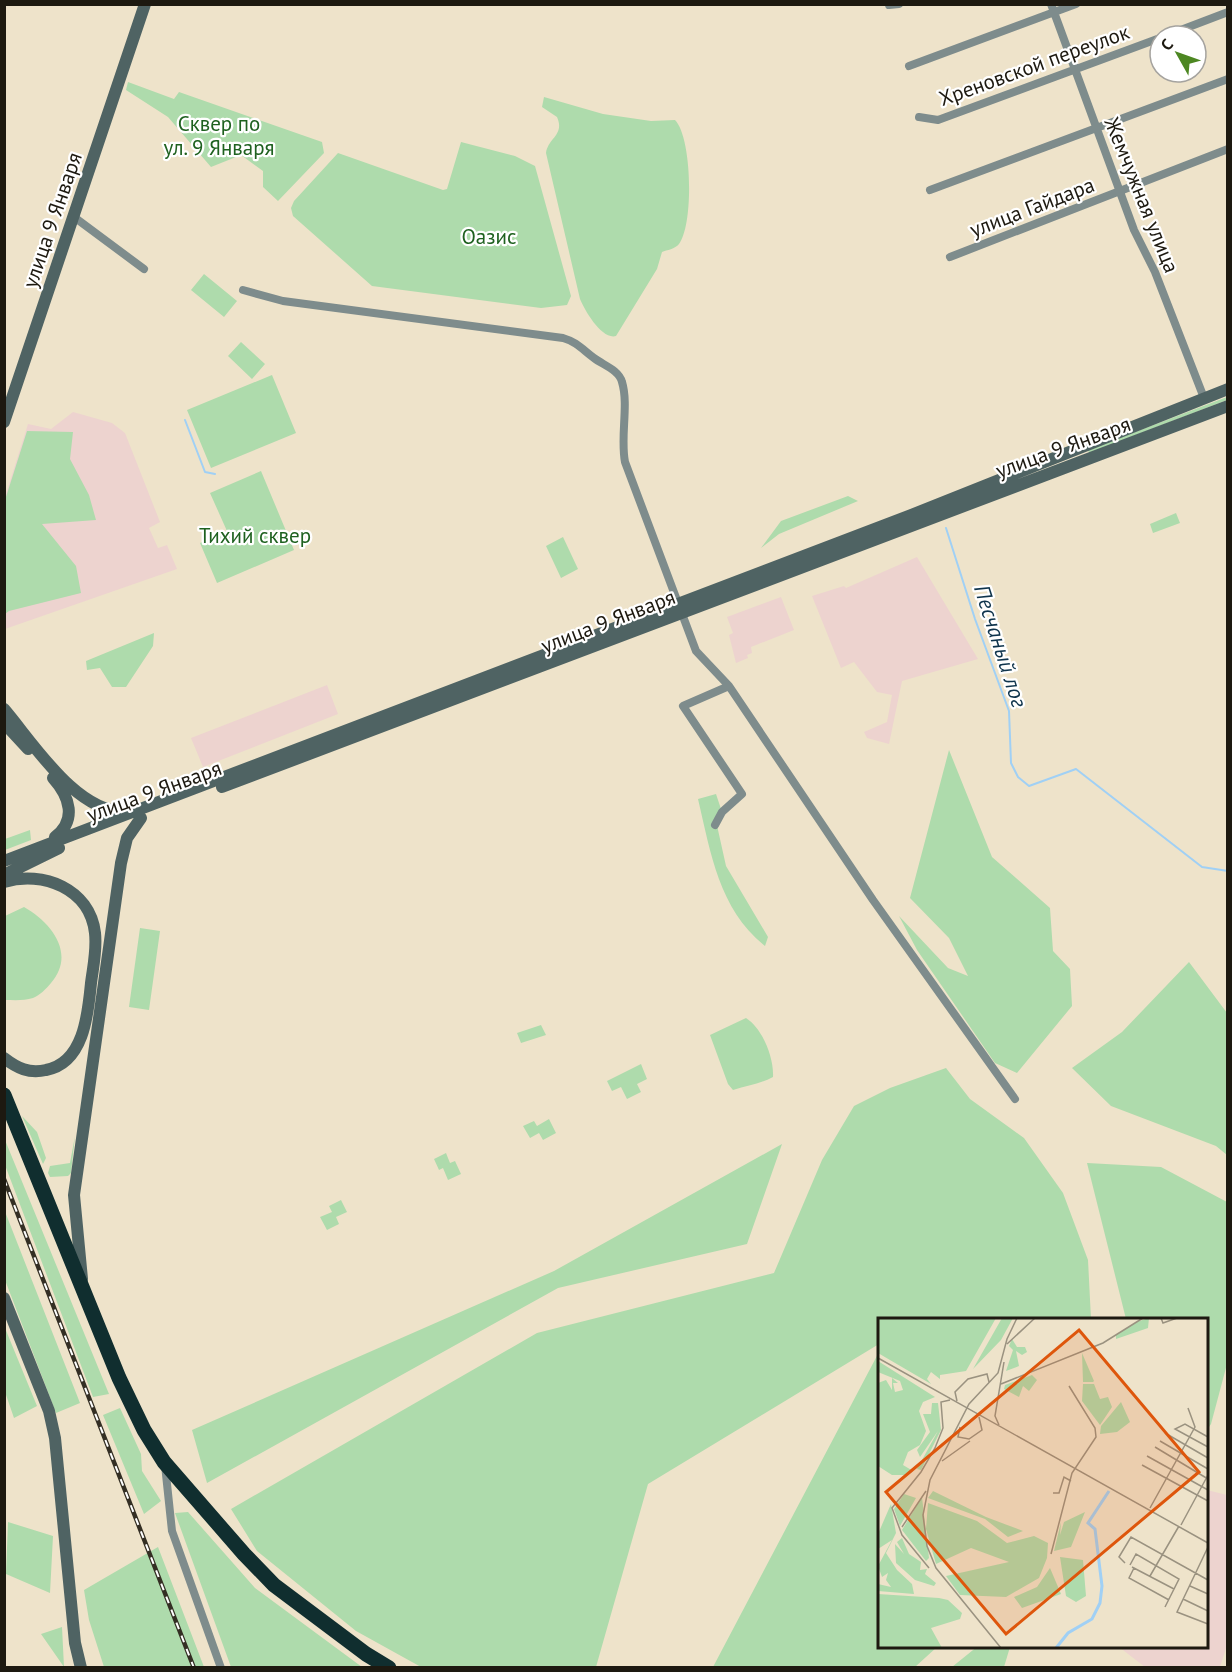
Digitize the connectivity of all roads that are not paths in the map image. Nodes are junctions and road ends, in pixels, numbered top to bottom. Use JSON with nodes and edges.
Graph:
{"nodes":[{"id":1,"x":145,"y":4,"type":"edge"},
{"id":2,"x":899,"y":4,"type":"edge"},
{"id":3,"x":1076,"y":4,"type":"edge"},
{"id":4,"x":889,"y":5,"type":"edge"},
{"id":5,"x":1052,"y":9,"type":"edge"},
{"id":6,"x":1227,"y":12,"type":"edge"},
{"id":7,"x":1196,"y":24,"type":"edge"},
{"id":8,"x":1148,"y":43,"type":"edge"},
{"id":9,"x":909,"y":66,"type":"dead end"},
{"id":10,"x":1075,"y":71,"type":"junction"},
{"id":11,"x":1227,"y":79,"type":"edge"},
{"id":12,"x":919,"y":117,"type":"dead end"},
{"id":13,"x":1095,"y":129,"type":"junction"},
{"id":14,"x":1227,"y":149,"type":"edge"},
{"id":15,"x":930,"y":190,"type":"dead end"},
{"id":16,"x":1119,"y":192,"type":"junction"},
{"id":17,"x":74,"y":217,"type":"junction"},
{"id":18,"x":950,"y":257,"type":"dead end"},
{"id":19,"x":144,"y":269,"type":"dead end"},
{"id":20,"x":243,"y":290,"type":"dead end"},
{"id":21,"x":1227,"y":389,"type":"edge"},
{"id":22,"x":1204,"y":398,"type":"junction"},
{"id":23,"x":1227,"y":406,"type":"edge"},
{"id":24,"x":4,"y":422,"type":"edge"},
{"id":25,"x":757,"y":579,"type":"junction"},
{"id":26,"x":680,"y":609,"type":"junction"},
{"id":27,"x":729,"y":686,"type":"junction"},
{"id":28,"x":4,"y":709,"type":"edge"},
{"id":29,"x":4,"y":723,"type":"edge"},
{"id":30,"x":742,"y":794,"type":"junction"},
{"id":31,"x":746,"y":805,"type":"dead end"},
{"id":32,"x":140,"y":814,"type":"junction"},
{"id":33,"x":715,"y":825,"type":"dead end"},
{"id":34,"x":42,"y":847,"type":"junction"},
{"id":35,"x":4,"y":861,"type":"edge"},
{"id":36,"x":4,"y":874,"type":"edge"},
{"id":37,"x":4,"y":882,"type":"edge"},
{"id":38,"x":4,"y":1058,"type":"edge"},
{"id":39,"x":4,"y":1095,"type":"edge"},
{"id":40,"x":1015,"y":1099,"type":"dead end"},
{"id":41,"x":82,"y":1283,"type":"junction"},
{"id":42,"x":4,"y":1298,"type":"edge"},
{"id":43,"x":164,"y":1462,"type":"junction"},
{"id":44,"x":81,"y":1668,"type":"edge"},
{"id":45,"x":221,"y":1668,"type":"edge"},
{"id":46,"x":388,"y":1668,"type":"edge"}],
"edges":[{"from":1,"to":17,"type":"main road","name":"улица 9 Января"},
{"from":2,"to":4,"type":"street"},
{"from":3,"to":5,"type":"street"},
{"from":5,"to":9,"type":"street"},
{"from":5,"to":10,"type":"street","name":"Жемчужная улица"},
{"from":6,"to":7,"type":"street"},
{"from":8,"to":10,"type":"street","name":"Хреновской переулок"},
{"from":10,"to":12,"type":"street","name":"Хреновской переулок"},
{"from":10,"to":13,"type":"street","name":"Жемчужная улица"},
{"from":11,"to":13,"type":"street"},
{"from":13,"to":15,"type":"street"},
{"from":13,"to":16,"type":"street","name":"Жемчужная улица"},
{"from":14,"to":16,"type":"street","name":"улица Гайдара"},
{"from":16,"to":18,"type":"street","name":"улица Гайдара"},
{"from":16,"to":22,"type":"street","name":"Жемчужная улица"},
{"from":17,"to":19,"type":"street"},
{"from":17,"to":24,"type":"main road","name":"улица 9 Января"},
{"from":20,"to":26,"type":"street"},
{"from":21,"to":22,"type":"main road","name":"улица 9 Января"},
{"from":22,"to":25,"type":"main road","name":"улица 9 Января"},
{"from":23,"to":25,"type":"main road","name":"улица 9 Января"},
{"from":25,"to":26,"type":"main road","name":"улица 9 Января"},
{"from":26,"to":27,"type":"street"},
{"from":26,"to":32,"type":"main road","name":"улица 9 Января"},
{"from":27,"to":30,"type":"street"},
{"from":27,"to":40,"type":"street"},
{"from":28,"to":32,"type":"main road","name":"улица 9 Января"},
{"from":29,"to":34,"type":"main road"},
{"from":30,"to":31,"type":"street"},
{"from":30,"to":33,"type":"street"},
{"from":32,"to":34,"type":"main road","name":"улица 9 Января"},
{"from":32,"to":36,"type":"main road","name":"улица 9 Января"},
{"from":32,"to":41,"type":"main road"},
{"from":34,"to":35,"type":"main road","name":"улица 9 Января"},
{"from":37,"to":38,"type":"main road"},
{"from":39,"to":41,"type":"highway"},
{"from":41,"to":43,"type":"highway"},
{"from":42,"to":44,"type":"main road"},
{"from":43,"to":45,"type":"street"},
{"from":43,"to":46,"type":"highway"}]}
